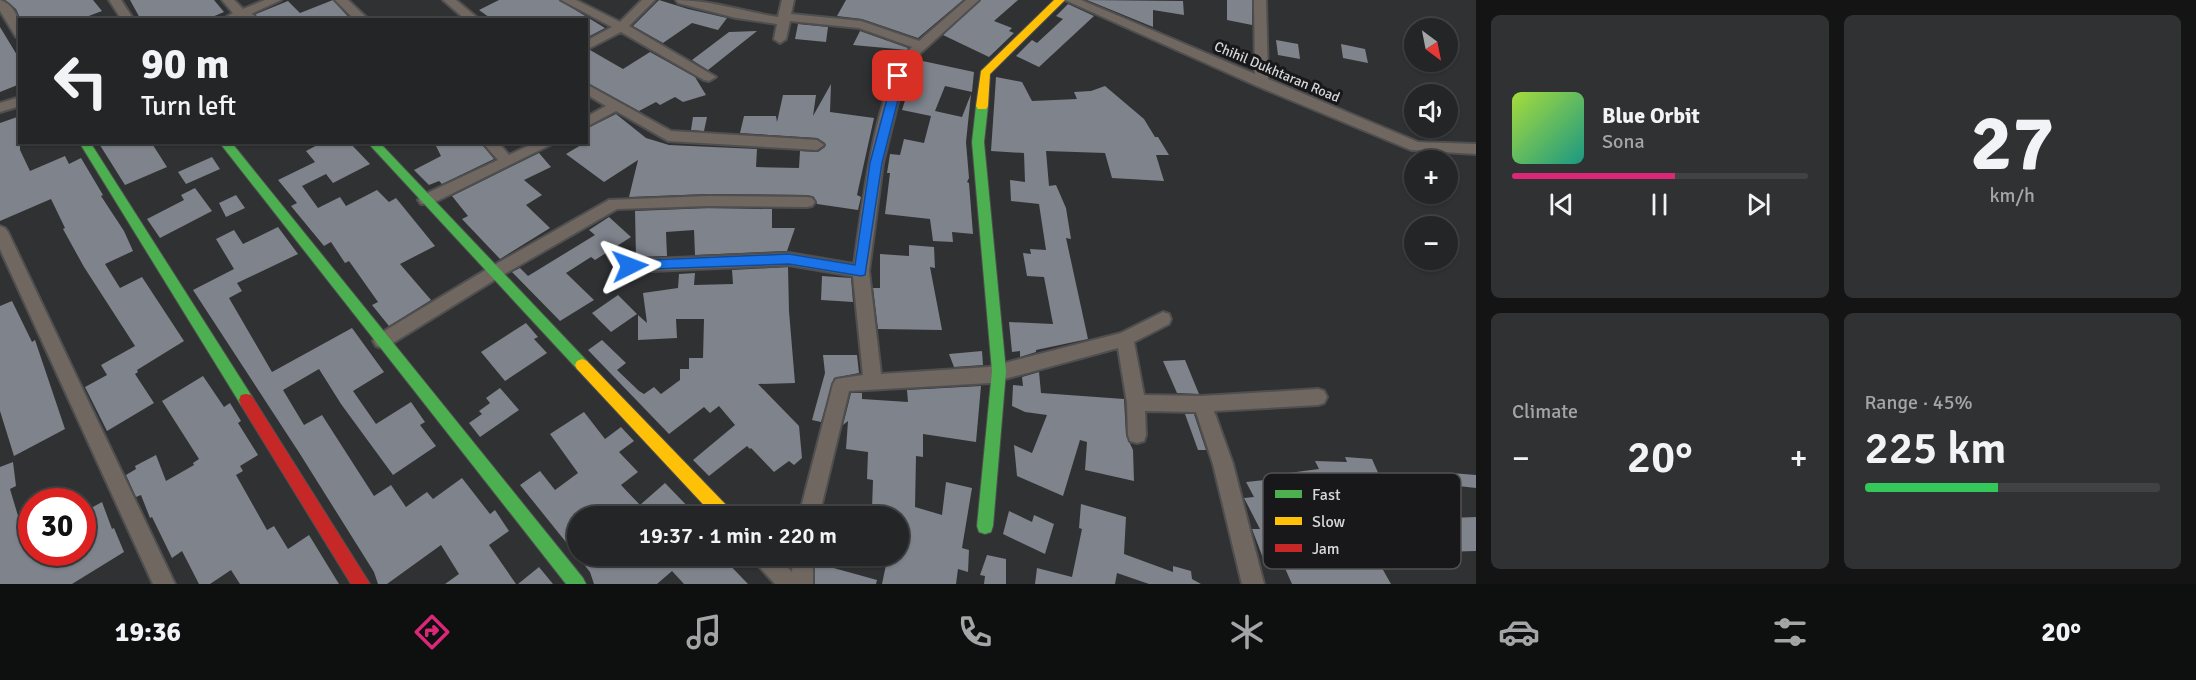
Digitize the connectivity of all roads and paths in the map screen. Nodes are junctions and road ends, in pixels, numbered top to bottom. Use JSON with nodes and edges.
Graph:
{"nodes":[{"id":1,"x":115,"y":0,"type":"edge"},
{"id":2,"x":228,"y":0,"type":"edge"},
{"id":3,"x":275,"y":0,"type":"edge"},
{"id":4,"x":341,"y":0,"type":"edge"},
{"id":5,"x":449,"y":0,"type":"edge"},
{"id":6,"x":567,"y":0,"type":"edge"},
{"id":7,"x":649,"y":0,"type":"edge"},
{"id":8,"x":682,"y":0,"type":"edge"},
{"id":9,"x":788,"y":0,"type":"edge"},
{"id":10,"x":973,"y":0,"type":"edge"},
{"id":11,"x":1060,"y":0,"type":"edge"},
{"id":12,"x":1071,"y":0,"type":"edge"},
{"id":13,"x":1260,"y":0,"type":"edge"},
{"id":14,"x":0,"y":4,"type":"edge"},
{"id":15,"x":241,"y":15,"type":"junction"},
{"id":16,"x":128,"y":18,"type":"edge"},
{"id":17,"x":233,"y":18,"type":"edge"},
{"id":18,"x":250,"y":18,"type":"edge"},
{"id":19,"x":361,"y":18,"type":"edge"},
{"id":20,"x":472,"y":18,"type":"edge"},
{"id":21,"x":784,"y":19,"type":"junction"},
{"id":22,"x":621,"y":27,"type":"junction"},
{"id":23,"x":18,"y":30,"type":"edge"},
{"id":24,"x":780,"y":39,"type":"dead end"},
{"id":25,"x":588,"y":45,"type":"edge"},
{"id":26,"x":921,"y":46,"type":"junction"},
{"id":27,"x":709,"y":77,"type":"dead end"},
{"id":28,"x":1262,"y":83,"type":"junction"},
{"id":29,"x":588,"y":89,"type":"edge"},
{"id":30,"x":18,"y":101,"type":"edge"},
{"id":31,"x":617,"y":105,"type":"junction"},
{"id":32,"x":0,"y":108,"type":"edge"},
{"id":33,"x":588,"y":122,"type":"edge"},
{"id":34,"x":85,"y":144,"type":"edge"},
{"id":35,"x":226,"y":144,"type":"edge"},
{"id":36,"x":374,"y":144,"type":"edge"},
{"id":37,"x":491,"y":144,"type":"edge"},
{"id":38,"x":545,"y":144,"type":"edge"},
{"id":39,"x":817,"y":145,"type":"dead end"},
{"id":40,"x":1476,"y":149,"type":"edge"},
{"id":41,"x":508,"y":162,"type":"junction"},
{"id":42,"x":426,"y":200,"type":"junction"},
{"id":43,"x":807,"y":202,"type":"dead end"},
{"id":44,"x":0,"y":232,"type":"edge"},
{"id":45,"x":630,"y":266,"type":"dead end"},
{"id":46,"x":861,"y":271,"type":"junction"},
{"id":47,"x":495,"y":272,"type":"junction"},
{"id":48,"x":1163,"y":319,"type":"dead end"},
{"id":49,"x":1125,"y":339,"type":"junction"},
{"id":50,"x":382,"y":341,"type":"junction"},
{"id":51,"x":999,"y":371,"type":"junction"},
{"id":52,"x":873,"y":383,"type":"junction"},
{"id":53,"x":1318,"y":397,"type":"dead end"},
{"id":54,"x":1136,"y":403,"type":"junction"},
{"id":55,"x":1202,"y":404,"type":"junction"},
{"id":56,"x":1137,"y":435,"type":"dead end"},
{"id":57,"x":716,"y":506,"type":"edge"},
{"id":58,"x":811,"y":506,"type":"edge"},
{"id":59,"x":985,"y":526,"type":"dead end"},
{"id":60,"x":772,"y":566,"type":"edge"},
{"id":61,"x":803,"y":566,"type":"edge"},
{"id":62,"x":164,"y":584,"type":"edge"},
{"id":63,"x":361,"y":584,"type":"edge"},
{"id":64,"x":577,"y":584,"type":"edge"},
{"id":65,"x":789,"y":584,"type":"edge"},
{"id":66,"x":802,"y":584,"type":"edge"},
{"id":67,"x":1253,"y":584,"type":"edge"}],
"edges":[{"from":1,"to":16,"type":"street"},
{"from":2,"to":15,"type":"street"},
{"from":3,"to":15,"type":"street"},
{"from":4,"to":19,"type":"street"},
{"from":5,"to":20,"type":"street"},
{"from":6,"to":22,"type":"street"},
{"from":7,"to":22,"type":"street"},
{"from":8,"to":21,"type":"street"},
{"from":9,"to":21,"type":"street"},
{"from":10,"to":26,"type":"street"},
{"from":11,"to":51,"type":"street"},
{"from":12,"to":28,"type":"street","name":"Chihil Dukhtaran Road"},
{"from":13,"to":28,"type":"street"},
{"from":14,"to":23,"type":"street"},
{"from":15,"to":17,"type":"street"},
{"from":15,"to":18,"type":"street"},
{"from":21,"to":24,"type":"street"},
{"from":21,"to":26,"type":"street"},
{"from":22,"to":25,"type":"street"},
{"from":22,"to":27,"type":"street"},
{"from":26,"to":46,"type":"street"},
{"from":28,"to":40,"type":"street","name":"Chihil Dukhtaran Road"},
{"from":29,"to":31,"type":"street"},
{"from":30,"to":32,"type":"street"},
{"from":31,"to":33,"type":"street"},
{"from":31,"to":39,"type":"street"},
{"from":34,"to":63,"type":"street"},
{"from":35,"to":50,"type":"street"},
{"from":36,"to":42,"type":"street"},
{"from":37,"to":41,"type":"street"},
{"from":38,"to":41,"type":"street"},
{"from":41,"to":42,"type":"street"},
{"from":42,"to":47,"type":"street"},
{"from":43,"to":47,"type":"street"},
{"from":44,"to":62,"type":"street"},
{"from":45,"to":46,"type":"street"},
{"from":46,"to":52,"type":"street"},
{"from":47,"to":50,"type":"street"},
{"from":47,"to":57,"type":"street"},
{"from":48,"to":49,"type":"street"},
{"from":49,"to":51,"type":"street"},
{"from":49,"to":54,"type":"street"},
{"from":50,"to":64,"type":"street"},
{"from":51,"to":52,"type":"street"},
{"from":51,"to":59,"type":"street"},
{"from":52,"to":58,"type":"street"},
{"from":53,"to":55,"type":"street"},
{"from":54,"to":55,"type":"street"},
{"from":54,"to":56,"type":"street"},
{"from":55,"to":67,"type":"street"},
{"from":60,"to":65,"type":"street"},
{"from":61,"to":66,"type":"street"}]}
